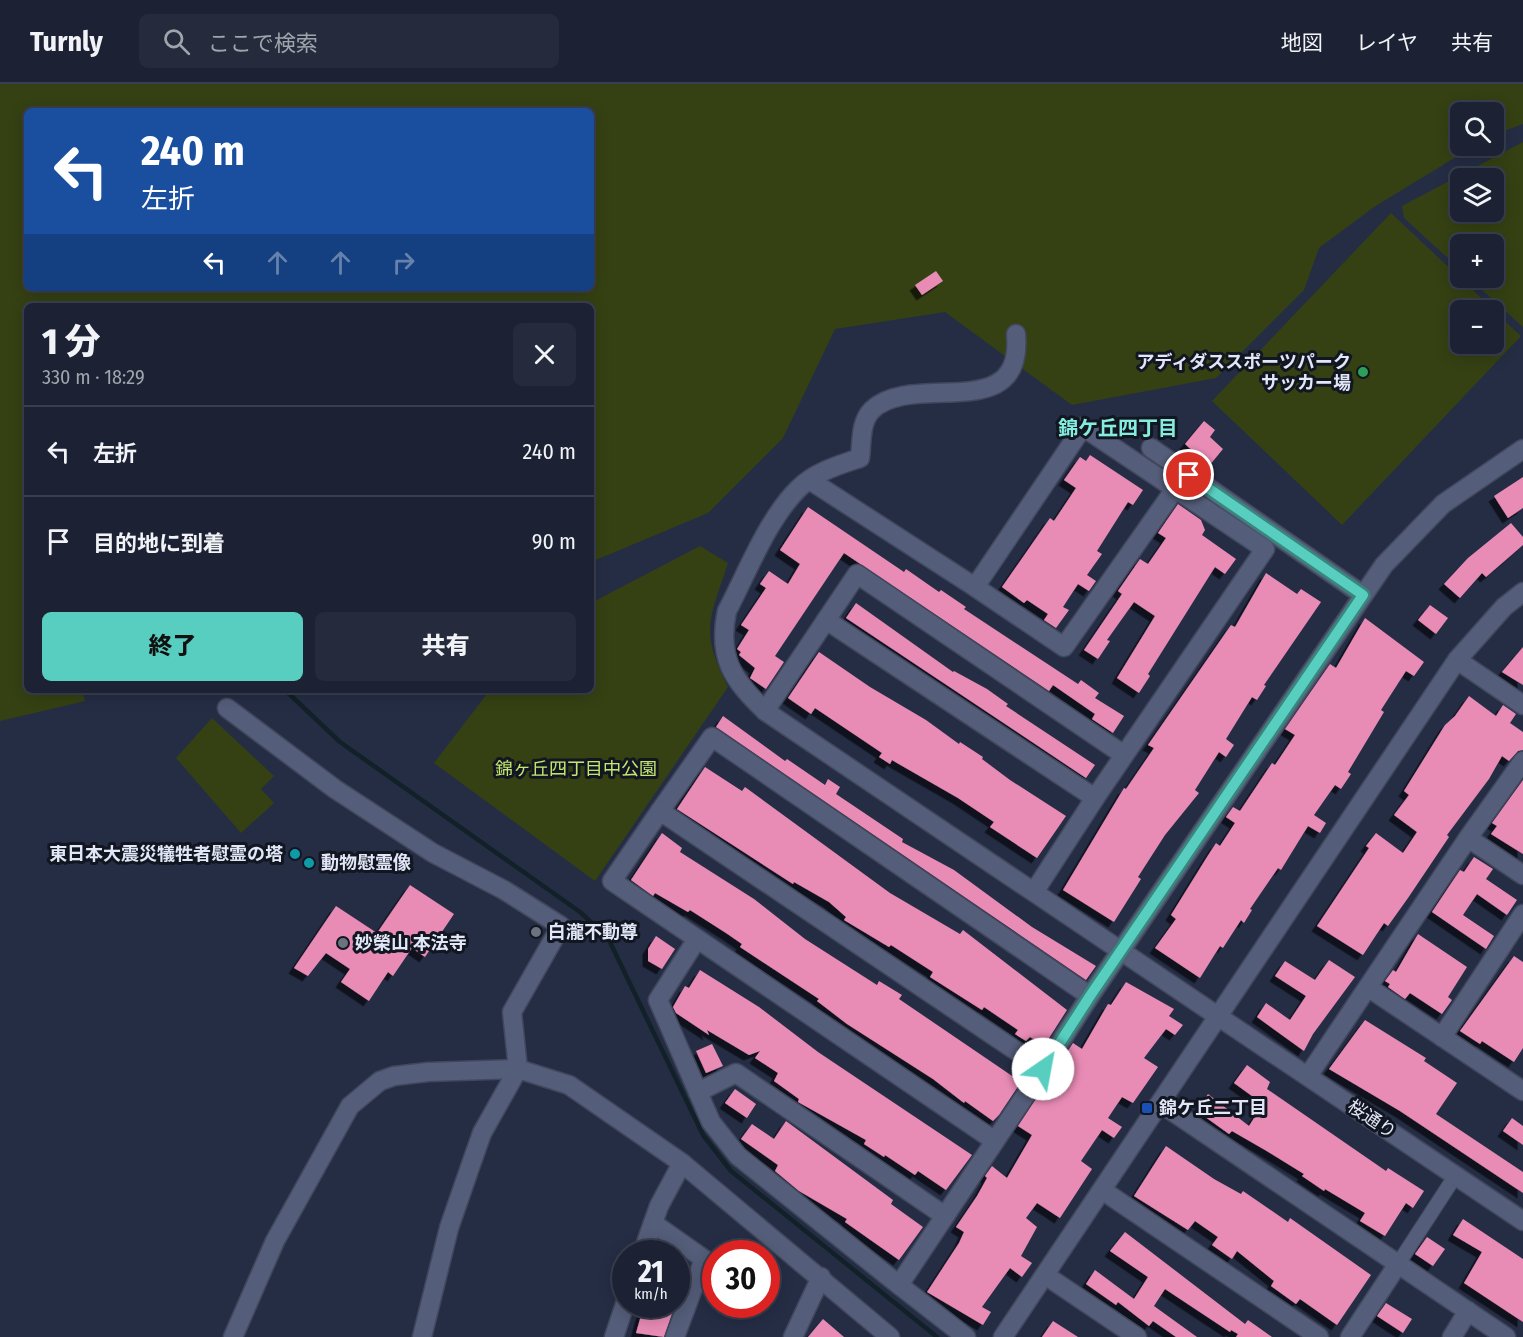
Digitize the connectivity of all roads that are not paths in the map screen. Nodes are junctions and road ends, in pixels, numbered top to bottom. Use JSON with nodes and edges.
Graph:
{"nodes":[{"id":1,"x":1016,"y":333,"type":"dead end"},
{"id":2,"x":1151,"y":448,"type":"dead end"},
{"id":3,"x":1523,"y":448,"type":"edge"},
{"id":4,"x":811,"y":481,"type":"junction"},
{"id":5,"x":1175,"y":489,"type":"junction"},
{"id":6,"x":975,"y":587,"type":"junction"},
{"id":7,"x":1523,"y":592,"type":"edge"},
{"id":8,"x":1363,"y":595,"type":"junction"},
{"id":9,"x":826,"y":620,"type":"junction"},
{"id":10,"x":1457,"y":660,"type":"junction"},
{"id":11,"x":1523,"y":705,"type":"edge"},
{"id":12,"x":227,"y":708,"type":"dead end"},
{"id":13,"x":765,"y":711,"type":"junction"},
{"id":14,"x":1124,"y":755,"type":"junction"},
{"id":15,"x":1523,"y":761,"type":"edge"},
{"id":16,"x":1095,"y":798,"type":"junction"},
{"id":17,"x":660,"y":811,"type":"junction"},
{"id":18,"x":1468,"y":838,"type":"junction"},
{"id":19,"x":1523,"y":875,"type":"edge"},
{"id":20,"x":1034,"y":892,"type":"junction"},
{"id":21,"x":1523,"y":914,"type":"edge"},
{"id":22,"x":697,"y":939,"type":"junction"},
{"id":23,"x":1120,"y":951,"type":"junction"},
{"id":24,"x":1369,"y":988,"type":"junction"},
{"id":25,"x":1090,"y":996,"type":"junction"},
{"id":26,"x":1219,"y":1017,"type":"junction"},
{"id":27,"x":1442,"y":1037,"type":"junction"},
{"id":28,"x":518,"y":1069,"type":"junction"},
{"id":29,"x":1043,"y":1069,"type":"junction"},
{"id":30,"x":1308,"y":1076,"type":"junction"},
{"id":31,"x":1521,"y":1085,"type":"edge"},
{"id":32,"x":698,"y":1092,"type":"junction"},
{"id":33,"x":1160,"y":1103,"type":"junction"},
{"id":34,"x":995,"y":1142,"type":"junction"},
{"id":35,"x":682,"y":1163,"type":"junction"},
{"id":36,"x":1450,"y":1184,"type":"dead end"},
{"id":37,"x":1102,"y":1190,"type":"junction"},
{"id":38,"x":945,"y":1216,"type":"junction"},
{"id":39,"x":1523,"y":1221,"type":"edge"},
{"id":40,"x":653,"y":1223,"type":"junction"},
{"id":41,"x":647,"y":1240,"type":"edge"},
{"id":42,"x":1398,"y":1264,"type":"junction"},
{"id":43,"x":1044,"y":1275,"type":"junction"},
{"id":44,"x":821,"y":1277,"type":"junction"},
{"id":45,"x":900,"y":1285,"type":"junction"},
{"id":46,"x":1468,"y":1311,"type":"junction"},
{"id":47,"x":620,"y":1318,"type":"edge"},
{"id":48,"x":795,"y":1336,"type":"edge"},
{"id":49,"x":233,"y":1337,"type":"edge"},
{"id":50,"x":422,"y":1337,"type":"edge"},
{"id":51,"x":614,"y":1337,"type":"edge"},
{"id":52,"x":675,"y":1337,"type":"edge"},
{"id":53,"x":890,"y":1337,"type":"edge"},
{"id":54,"x":966,"y":1337,"type":"edge"},
{"id":55,"x":1004,"y":1337,"type":"edge"},
{"id":56,"x":1137,"y":1337,"type":"edge"},
{"id":57,"x":1319,"y":1337,"type":"edge"},
{"id":58,"x":1350,"y":1337,"type":"edge"},
{"id":59,"x":1452,"y":1337,"type":"edge"},
{"id":60,"x":1506,"y":1337,"type":"edge"}],
"edges":[{"from":1,"to":4,"type":"street","name":"桜通り"},
{"from":2,"to":8,"type":"street"},
{"from":3,"to":8,"type":"street"},
{"from":4,"to":6,"type":"street"},
{"from":4,"to":13,"type":"street","name":"桜通り"},
{"from":5,"to":6,"type":"street"},
{"from":5,"to":6,"type":"street"},
{"from":5,"to":14,"type":"street"},
{"from":7,"to":10,"type":"street"},
{"from":8,"to":23,"type":"street"},
{"from":9,"to":13,"type":"street"},
{"from":9,"to":14,"type":"street"},
{"from":9,"to":16,"type":"street"},
{"from":10,"to":11,"type":"street"},
{"from":10,"to":26,"type":"street"},
{"from":12,"to":28,"type":"street"},
{"from":13,"to":20,"type":"street","name":"桜通り"},
{"from":14,"to":16,"type":"street"},
{"from":15,"to":18,"type":"street"},
{"from":16,"to":20,"type":"street"},
{"from":17,"to":22,"type":"street"},
{"from":17,"to":25,"type":"street"},
{"from":17,"to":29,"type":"street"},
{"from":18,"to":19,"type":"street"},
{"from":18,"to":24,"type":"street"},
{"from":20,"to":23,"type":"street","name":"桜通り"},
{"from":21,"to":27,"type":"street"},
{"from":22,"to":32,"type":"street"},
{"from":22,"to":34,"type":"street"},
{"from":23,"to":25,"type":"street"},
{"from":23,"to":26,"type":"street","name":"桜通り"},
{"from":24,"to":27,"type":"street"},
{"from":24,"to":30,"type":"street"},
{"from":25,"to":29,"type":"street"},
{"from":26,"to":30,"type":"street","name":"桜通り"},
{"from":26,"to":33,"type":"street"},
{"from":27,"to":31,"type":"street"},
{"from":28,"to":35,"type":"street"},
{"from":28,"to":49,"type":"street"},
{"from":28,"to":50,"type":"street"},
{"from":29,"to":34,"type":"street"},
{"from":30,"to":39,"type":"street","name":"桜通り"},
{"from":32,"to":38,"type":"street"},
{"from":32,"to":45,"type":"street"},
{"from":33,"to":37,"type":"street"},
{"from":33,"to":42,"type":"street"},
{"from":34,"to":38,"type":"street"},
{"from":35,"to":40,"type":"street"},
{"from":35,"to":44,"type":"street"},
{"from":36,"to":42,"type":"street"},
{"from":37,"to":43,"type":"street"},
{"from":37,"to":57,"type":"street"},
{"from":38,"to":45,"type":"street"},
{"from":40,"to":41,"type":"street"},
{"from":40,"to":52,"type":"street"},
{"from":42,"to":46,"type":"street"},
{"from":42,"to":58,"type":"street"},
{"from":43,"to":55,"type":"street"},
{"from":43,"to":56,"type":"street"},
{"from":44,"to":48,"type":"street"},
{"from":44,"to":53,"type":"street"},
{"from":45,"to":54,"type":"street"},
{"from":46,"to":59,"type":"street"},
{"from":46,"to":60,"type":"street"},
{"from":47,"to":51,"type":"street"}]}
